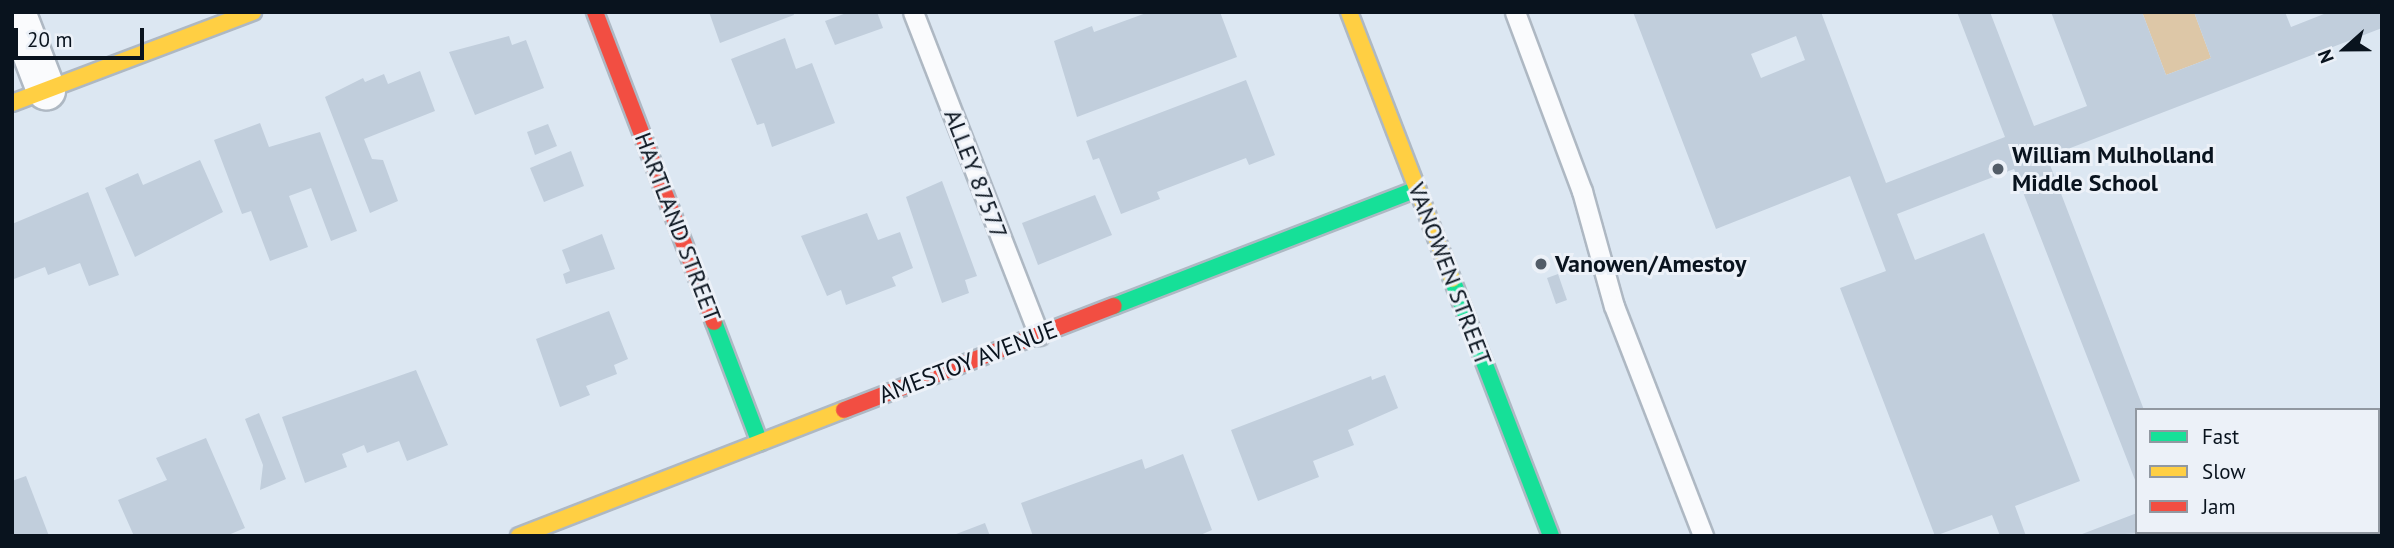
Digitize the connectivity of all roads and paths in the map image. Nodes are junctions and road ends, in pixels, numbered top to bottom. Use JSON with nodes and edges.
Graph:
{"nodes":[{"id":1,"x":16,"y":12,"type":"edge"},
{"id":2,"x":253,"y":12,"type":"edge"},
{"id":3,"x":595,"y":12,"type":"edge"},
{"id":4,"x":914,"y":12,"type":"edge"},
{"id":5,"x":1349,"y":12,"type":"edge"},
{"id":6,"x":1515,"y":12,"type":"edge"},
{"id":7,"x":29,"y":97,"type":"edge"},
{"id":8,"x":1417,"y":189,"type":"junction"},
{"id":9,"x":1039,"y":335,"type":"junction"},
{"id":10,"x":760,"y":443,"type":"junction"},
{"id":11,"x":519,"y":536,"type":"edge"},
{"id":12,"x":1551,"y":536,"type":"edge"},
{"id":13,"x":1703,"y":536,"type":"edge"}],
"edges":[{"from":1,"to":7,"type":"street"},
{"from":2,"to":7,"type":"street"},
{"from":3,"to":10,"type":"street","name":"HARTLAND STREET"},
{"from":4,"to":9,"type":"lane","name":"ALLEY 87577"},
{"from":5,"to":8,"type":"street","name":"VANOWEN STREET"},
{"from":6,"to":13,"type":"lane"},
{"from":8,"to":9,"type":"street","name":"AMESTOY AVENUE"},
{"from":8,"to":12,"type":"street","name":"VANOWEN STREET"},
{"from":9,"to":10,"type":"street","name":"AMESTOY AVENUE"},
{"from":10,"to":11,"type":"street","name":"AMESTOY AVENUE"}]}
